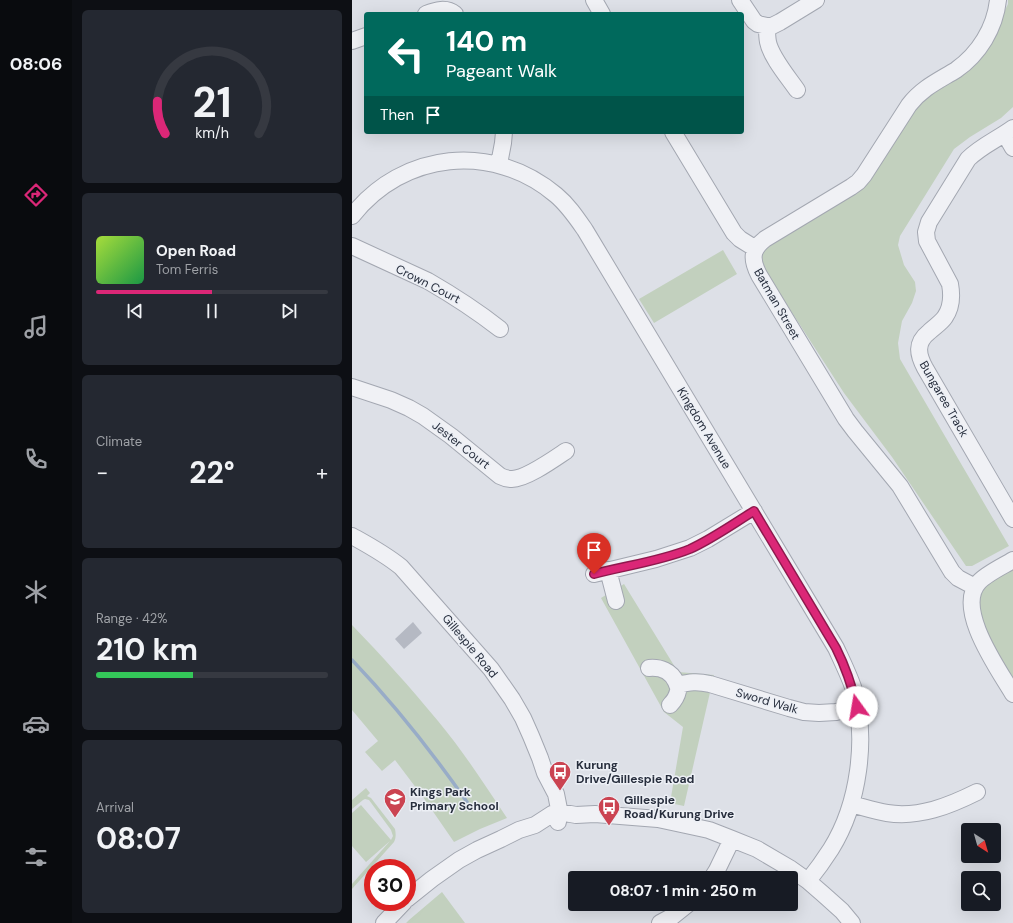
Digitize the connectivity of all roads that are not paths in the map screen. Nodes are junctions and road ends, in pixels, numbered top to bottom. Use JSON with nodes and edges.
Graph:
{"nodes":[{"id":1,"x":594,"y":0,"type":"edge"},
{"id":2,"x":740,"y":0,"type":"edge"},
{"id":3,"x":816,"y":0,"type":"edge"},
{"id":4,"x":998,"y":0,"type":"edge"},
{"id":5,"x":447,"y":8,"type":"edge"},
{"id":6,"x":433,"y":12,"type":"edge"},
{"id":7,"x":601,"y":12,"type":"edge"},
{"id":8,"x":767,"y":26,"type":"junction"},
{"id":9,"x":364,"y":37,"type":"edge"},
{"id":10,"x":352,"y":41,"type":"edge"},
{"id":11,"x":797,"y":90,"type":"dead end"},
{"id":12,"x":1009,"y":131,"type":"edge"},
{"id":13,"x":504,"y":134,"type":"edge"},
{"id":14,"x":674,"y":134,"type":"edge"},
{"id":15,"x":1013,"y":148,"type":"edge"},
{"id":16,"x":499,"y":164,"type":"junction"},
{"id":17,"x":352,"y":216,"type":"edge"},
{"id":18,"x":352,"y":246,"type":"edge"},
{"id":19,"x":756,"y":249,"type":"junction"},
{"id":20,"x":500,"y":329,"type":"dead end"},
{"id":21,"x":352,"y":387,"type":"edge"},
{"id":22,"x":566,"y":451,"type":"dead end"},
{"id":23,"x":754,"y":511,"type":"junction"},
{"id":24,"x":1013,"y":519,"type":"edge"},
{"id":25,"x":356,"y":540,"type":"edge"},
{"id":26,"x":1013,"y":560,"type":"edge"},
{"id":27,"x":975,"y":587,"type":"junction"},
{"id":28,"x":616,"y":601,"type":"dead end"},
{"id":29,"x":649,"y":668,"type":"dead end"},
{"id":30,"x":677,"y":686,"type":"junction"},
{"id":31,"x":1013,"y":694,"type":"edge"},
{"id":32,"x":670,"y":705,"type":"dead end"},
{"id":33,"x":857,"y":707,"type":"junction"},
{"id":34,"x":977,"y":792,"type":"dead end"},
{"id":35,"x":851,"y":804,"type":"junction"},
{"id":36,"x":556,"y":816,"type":"junction"},
{"id":37,"x":732,"y":839,"type":"junction"},
{"id":38,"x":716,"y":871,"type":"edge"},
{"id":39,"x":808,"y":881,"type":"junction"},
{"id":40,"x":416,"y":892,"type":"edge"},
{"id":41,"x":395,"y":911,"type":"edge"},
{"id":42,"x":679,"y":911,"type":"edge"},
{"id":43,"x":384,"y":923,"type":"edge"},
{"id":44,"x":660,"y":923,"type":"edge"},
{"id":45,"x":852,"y":923,"type":"edge"}],
"edges":[{"from":1,"to":7,"type":"street"},
{"from":2,"to":8,"type":"street"},
{"from":3,"to":8,"type":"street"},
{"from":4,"to":19,"type":"street"},
{"from":5,"to":6,"type":"street"},
{"from":8,"to":11,"type":"street"},
{"from":9,"to":10,"type":"street"},
{"from":12,"to":15,"type":"street"},
{"from":12,"to":24,"type":"street","name":"Bungaree Track"},
{"from":13,"to":16,"type":"street"},
{"from":14,"to":19,"type":"street"},
{"from":16,"to":17,"type":"street","name":"Kingdom Avenue"},
{"from":16,"to":23,"type":"street","name":"Kingdom Avenue"},
{"from":18,"to":20,"type":"street","name":"Crown Court"},
{"from":19,"to":27,"type":"street","name":"Batman Street"},
{"from":21,"to":22,"type":"street","name":"Jester Court"},
{"from":23,"to":28,"type":"street"},
{"from":23,"to":33,"type":"street","name":"Kingdom Avenue"},
{"from":25,"to":36,"type":"street","name":"Gillespie Road"},
{"from":26,"to":27,"type":"street"},
{"from":27,"to":31,"type":"street"},
{"from":29,"to":30,"type":"street"},
{"from":30,"to":32,"type":"street"},
{"from":30,"to":33,"type":"street","name":"Sword Walk"},
{"from":33,"to":35,"type":"street","name":"Kingdom Avenue"},
{"from":34,"to":35,"type":"street"},
{"from":35,"to":39,"type":"street","name":"Kingdom Avenue"},
{"from":36,"to":37,"type":"street"},
{"from":36,"to":40,"type":"street"},
{"from":37,"to":38,"type":"street"},
{"from":37,"to":39,"type":"street"},
{"from":39,"to":45,"type":"street"},
{"from":41,"to":43,"type":"street"},
{"from":42,"to":44,"type":"street"}]}
